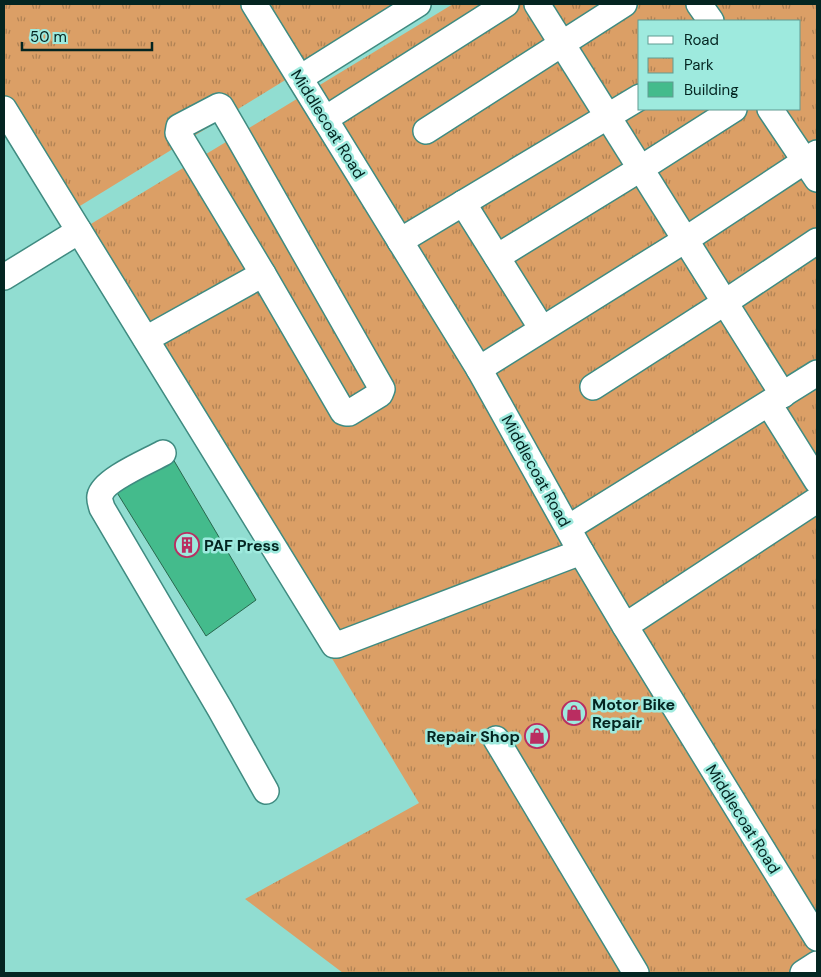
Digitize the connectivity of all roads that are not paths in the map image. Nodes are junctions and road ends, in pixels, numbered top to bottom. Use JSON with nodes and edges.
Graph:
{"nodes":[{"id":1,"x":254,"y":4,"type":"edge"},
{"id":2,"x":418,"y":4,"type":"edge"},
{"id":3,"x":506,"y":4,"type":"edge"},
{"id":4,"x":537,"y":4,"type":"edge"},
{"id":5,"x":624,"y":4,"type":"edge"},
{"id":6,"x":699,"y":4,"type":"edge"},
{"id":7,"x":710,"y":20,"type":"edge"},
{"id":8,"x":562,"y":44,"type":"junction"},
{"id":9,"x":300,"y":78,"type":"junction"},
{"id":10,"x":638,"y":98,"type":"edge"},
{"id":11,"x":4,"y":108,"type":"edge"},
{"id":12,"x":732,"y":110,"type":"edge"},
{"id":13,"x":771,"y":110,"type":"edge"},
{"id":14,"x":607,"y":117,"type":"junction"},
{"id":15,"x":325,"y":119,"type":"junction"},
{"id":16,"x":426,"y":131,"type":"dead end"},
{"id":17,"x":813,"y":164,"type":"edge"},
{"id":18,"x":640,"y":169,"type":"junction"},
{"id":19,"x":463,"y":203,"type":"junction"},
{"id":20,"x":79,"y":231,"type":"junction"},
{"id":21,"x":400,"y":240,"type":"junction"},
{"id":22,"x":685,"y":240,"type":"junction"},
{"id":23,"x":817,"y":241,"type":"edge"},
{"id":24,"x":497,"y":257,"type":"junction"},
{"id":25,"x":264,"y":274,"type":"junction"},
{"id":26,"x":4,"y":277,"type":"edge"},
{"id":27,"x":724,"y":303,"type":"junction"},
{"id":28,"x":542,"y":330,"type":"junction"},
{"id":29,"x":146,"y":339,"type":"junction"},
{"id":30,"x":479,"y":370,"type":"junction"},
{"id":31,"x":817,"y":373,"type":"edge"},
{"id":32,"x":594,"y":387,"type":"dead end"},
{"id":33,"x":776,"y":399,"type":"junction"},
{"id":34,"x":163,"y":453,"type":"dead end"},
{"id":35,"x":817,"y":480,"type":"edge"},
{"id":36,"x":817,"y":500,"type":"edge"},
{"id":37,"x":568,"y":528,"type":"junction"},
{"id":38,"x":581,"y":552,"type":"junction"},
{"id":39,"x":625,"y":626,"type":"junction"},
{"id":40,"x":496,"y":739,"type":"dead end"},
{"id":41,"x":266,"y":790,"type":"dead end"},
{"id":42,"x":817,"y":938,"type":"edge"},
{"id":43,"x":817,"y":964,"type":"edge"},
{"id":44,"x":636,"y":973,"type":"edge"},
{"id":45,"x":803,"y":973,"type":"edge"}],
"edges":[{"from":1,"to":9,"type":"street","name":"Middlecoat Road"},
{"from":2,"to":9,"type":"street"},
{"from":3,"to":15,"type":"street"},
{"from":4,"to":8,"type":"street"},
{"from":5,"to":8,"type":"street"},
{"from":6,"to":7,"type":"street"},
{"from":8,"to":14,"type":"street"},
{"from":8,"to":16,"type":"street"},
{"from":9,"to":15,"type":"street","name":"Middlecoat Road"},
{"from":10,"to":14,"type":"street"},
{"from":11,"to":20,"type":"street"},
{"from":12,"to":18,"type":"street"},
{"from":13,"to":17,"type":"street"},
{"from":14,"to":18,"type":"street"},
{"from":14,"to":19,"type":"street"},
{"from":15,"to":21,"type":"street","name":"Middlecoat Road"},
{"from":17,"to":22,"type":"street"},
{"from":18,"to":22,"type":"street"},
{"from":18,"to":24,"type":"street"},
{"from":19,"to":21,"type":"street"},
{"from":19,"to":24,"type":"street"},
{"from":20,"to":26,"type":"street"},
{"from":20,"to":29,"type":"street"},
{"from":21,"to":30,"type":"street","name":"Middlecoat Road"},
{"from":22,"to":27,"type":"street"},
{"from":22,"to":28,"type":"street"},
{"from":23,"to":27,"type":"street"},
{"from":24,"to":28,"type":"street"},
{"from":25,"to":25,"type":"street"},
{"from":25,"to":29,"type":"street"},
{"from":27,"to":32,"type":"street"},
{"from":27,"to":33,"type":"street"},
{"from":28,"to":30,"type":"street"},
{"from":29,"to":38,"type":"street"},
{"from":30,"to":37,"type":"street","name":"Middlecoat Road"},
{"from":31,"to":33,"type":"street"},
{"from":33,"to":35,"type":"street"},
{"from":33,"to":37,"type":"street"},
{"from":34,"to":41,"type":"street"},
{"from":36,"to":39,"type":"street"},
{"from":37,"to":38,"type":"street","name":"Middlecoat Road"},
{"from":38,"to":39,"type":"street","name":"Middlecoat Road"},
{"from":39,"to":42,"type":"street","name":"Middlecoat Road"},
{"from":40,"to":44,"type":"street"},
{"from":43,"to":45,"type":"street"}]}
